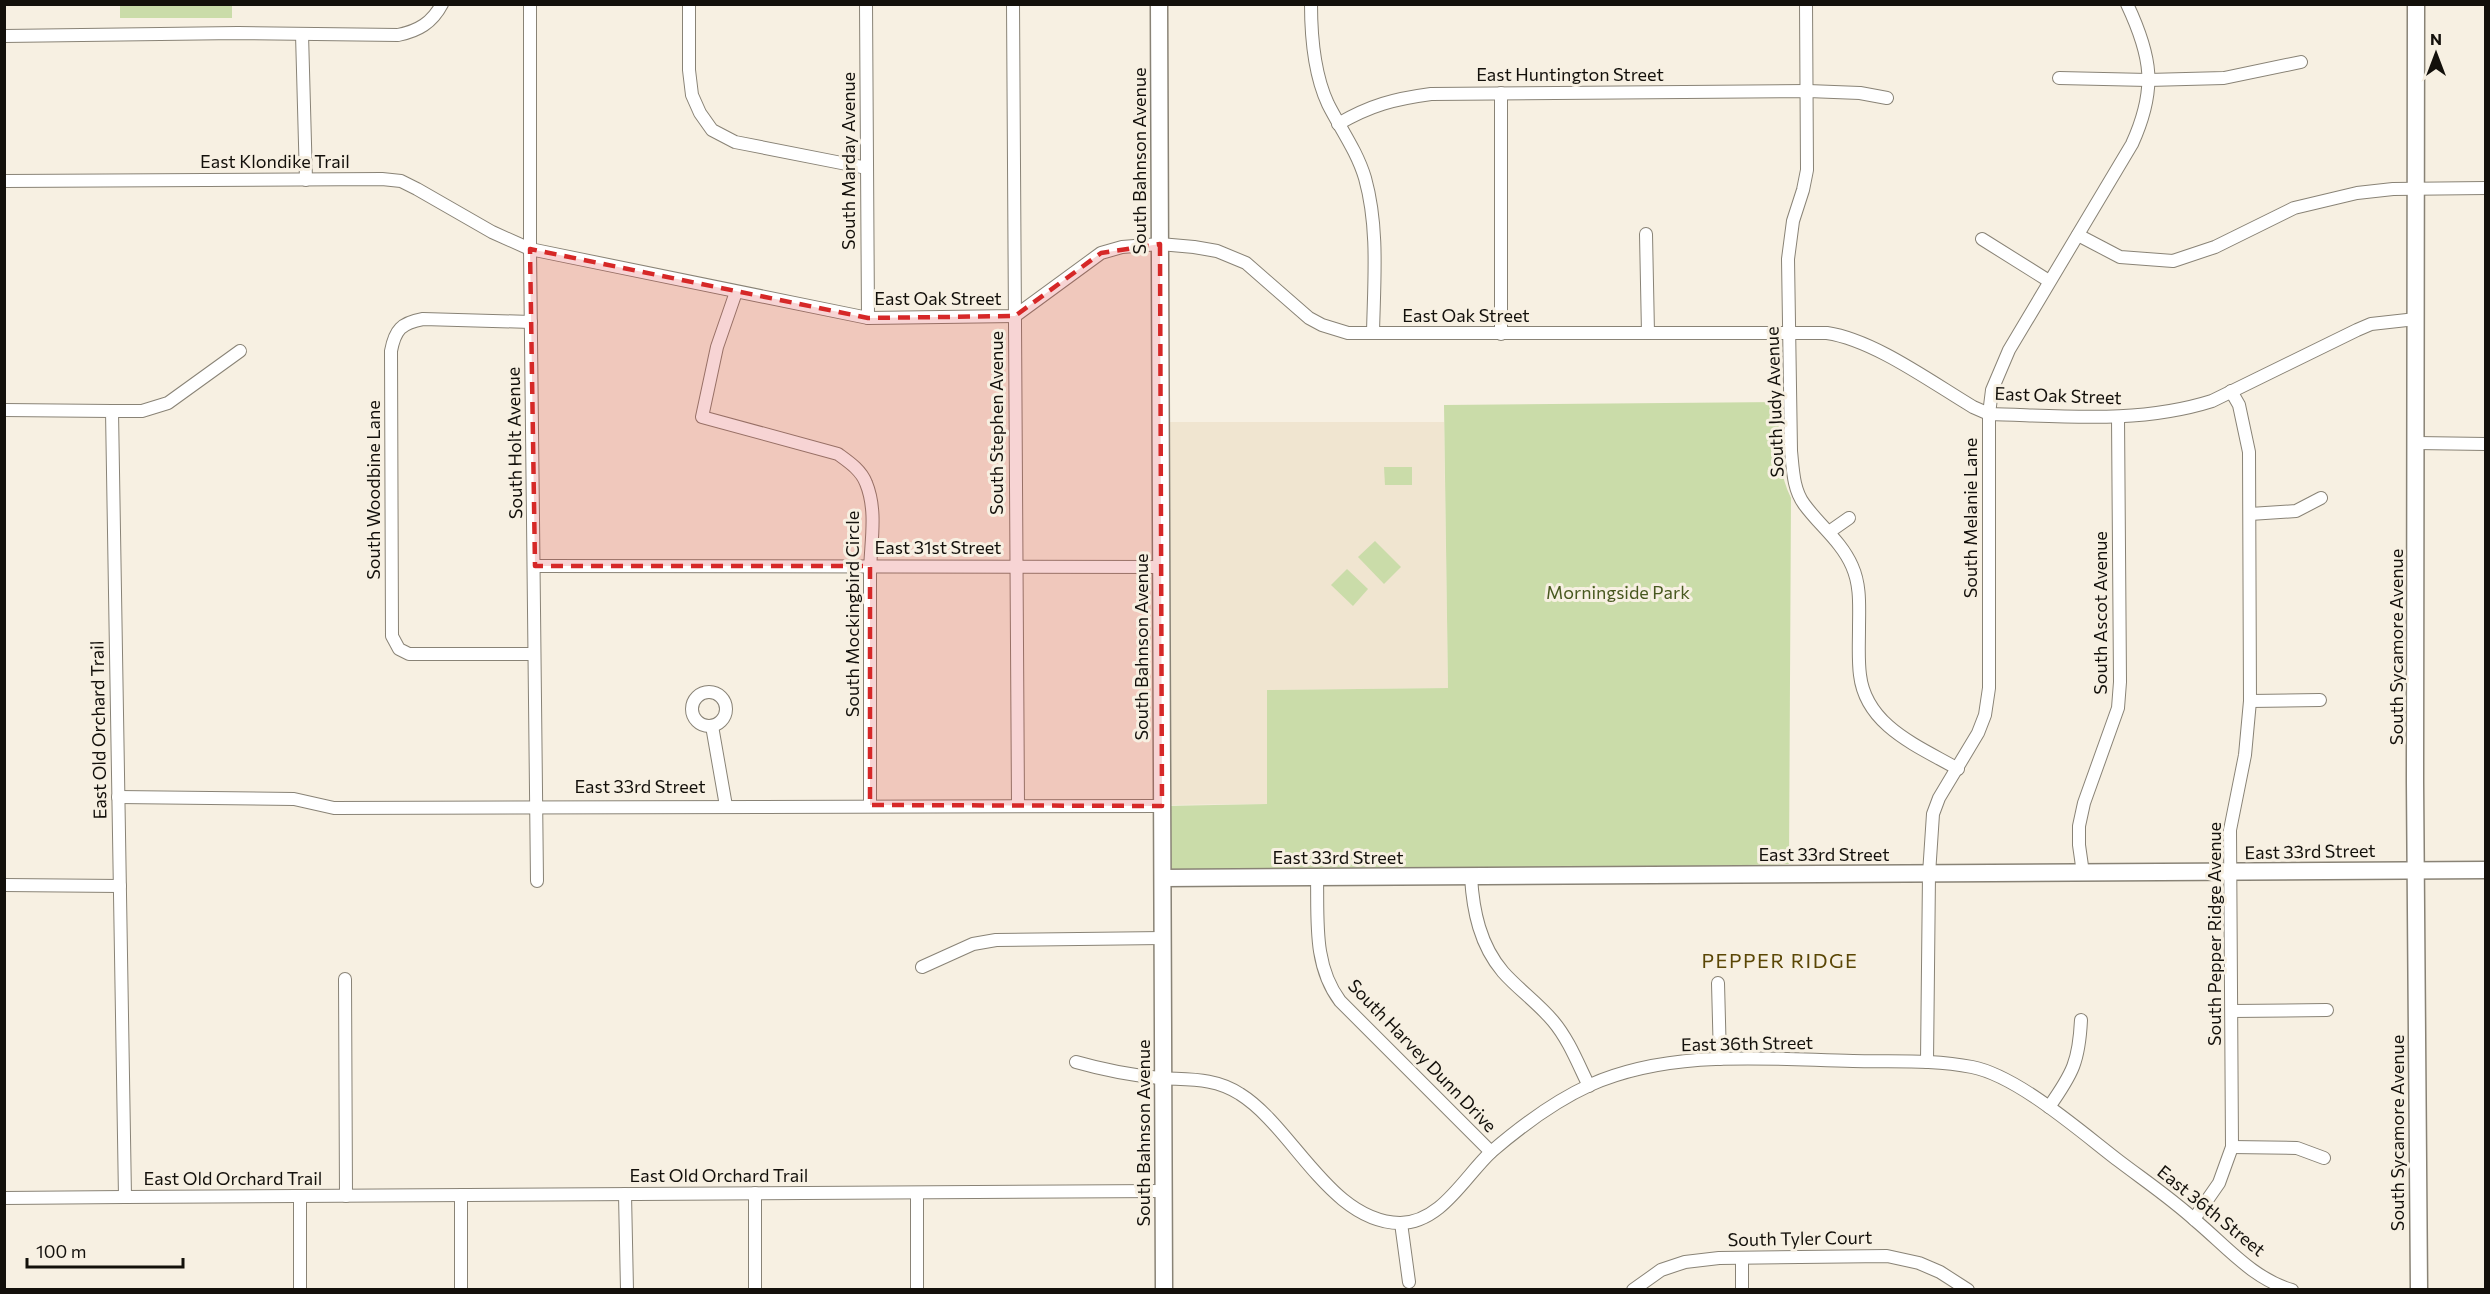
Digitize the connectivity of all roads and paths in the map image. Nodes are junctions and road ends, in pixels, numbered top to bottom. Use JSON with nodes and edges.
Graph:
{"nodes":[{"id":1,"x":442,"y":4,"type":"edge"},
{"id":2,"x":530,"y":4,"type":"edge"},
{"id":3,"x":689,"y":4,"type":"edge"},
{"id":4,"x":866,"y":4,"type":"edge"},
{"id":5,"x":1013,"y":4,"type":"edge"},
{"id":6,"x":1159,"y":4,"type":"edge"},
{"id":7,"x":1311,"y":4,"type":"edge"},
{"id":8,"x":1806,"y":4,"type":"edge"},
{"id":9,"x":2127,"y":4,"type":"edge"},
{"id":10,"x":2416,"y":4,"type":"edge"},
{"id":11,"x":302,"y":34,"type":"junction"},
{"id":12,"x":4,"y":36,"type":"edge"},
{"id":13,"x":2301,"y":62,"type":"dead end"},
{"id":14,"x":2059,"y":78,"type":"dead end"},
{"id":15,"x":2148,"y":80,"type":"junction"},
{"id":16,"x":1808,"y":91,"type":"junction"},
{"id":17,"x":1501,"y":93,"type":"junction"},
{"id":18,"x":1887,"y":98,"type":"dead end"},
{"id":19,"x":1338,"y":124,"type":"junction"},
{"id":20,"x":867,"y":168,"type":"junction"},
{"id":21,"x":306,"y":180,"type":"junction"},
{"id":22,"x":4,"y":182,"type":"edge"},
{"id":23,"x":2486,"y":188,"type":"edge"},
{"id":24,"x":2416,"y":189,"type":"junction"},
{"id":25,"x":1646,"y":234,"type":"dead end"},
{"id":26,"x":2078,"y":235,"type":"junction"},
{"id":27,"x":1982,"y":239,"type":"dead end"},
{"id":28,"x":1160,"y":244,"type":"junction"},
{"id":29,"x":530,"y":249,"type":"junction"},
{"id":30,"x":2049,"y":281,"type":"junction"},
{"id":31,"x":736,"y":292,"type":"junction"},
{"id":32,"x":1015,"y":316,"type":"junction"},
{"id":33,"x":868,"y":318,"type":"junction"},
{"id":34,"x":2416,"y":319,"type":"junction"},
{"id":35,"x":531,"y":322,"type":"junction"},
{"id":36,"x":1373,"y":333,"type":"junction"},
{"id":37,"x":1648,"y":333,"type":"junction"},
{"id":38,"x":1791,"y":333,"type":"junction"},
{"id":39,"x":1501,"y":334,"type":"junction"},
{"id":40,"x":240,"y":351,"type":"dead end"},
{"id":41,"x":2231,"y":392,"type":"junction"},
{"id":42,"x":4,"y":410,"type":"edge"},
{"id":43,"x":112,"y":411,"type":"junction"},
{"id":44,"x":1989,"y":414,"type":"junction"},
{"id":45,"x":2118,"y":417,"type":"junction"},
{"id":46,"x":2417,"y":443,"type":"junction"},
{"id":47,"x":2486,"y":444,"type":"edge"},
{"id":48,"x":2321,"y":498,"type":"dead end"},
{"id":49,"x":2250,"y":514,"type":"junction"},
{"id":50,"x":1849,"y":518,"type":"dead end"},
{"id":51,"x":1829,"y":532,"type":"junction"},
{"id":52,"x":535,"y":566,"type":"junction"},
{"id":53,"x":870,"y":566,"type":"junction"},
{"id":54,"x":1016,"y":566,"type":"junction"},
{"id":55,"x":1162,"y":567,"type":"junction"},
{"id":56,"x":533,"y":654,"type":"junction"},
{"id":57,"x":2320,"y":700,"type":"dead end"},
{"id":58,"x":2250,"y":701,"type":"junction"},
{"id":59,"x":712,"y":726,"type":"dead end"},
{"id":60,"x":1958,"y":769,"type":"junction"},
{"id":61,"x":118,"y":797,"type":"junction"},
{"id":62,"x":870,"y":805,"type":"junction"},
{"id":63,"x":1018,"y":805,"type":"junction"},
{"id":64,"x":726,"y":806,"type":"junction"},
{"id":65,"x":1162,"y":806,"type":"junction"},
{"id":66,"x":537,"y":807,"type":"junction"},
{"id":67,"x":2486,"y":870,"type":"edge"},
{"id":68,"x":2415,"y":871,"type":"junction"},
{"id":69,"x":2230,"y":872,"type":"junction"},
{"id":70,"x":2083,"y":873,"type":"junction"},
{"id":71,"x":1929,"y":874,"type":"junction"},
{"id":72,"x":1317,"y":877,"type":"junction"},
{"id":73,"x":1471,"y":877,"type":"junction"},
{"id":74,"x":1163,"y":878,"type":"junction"},
{"id":75,"x":537,"y":881,"type":"dead end"},
{"id":76,"x":4,"y":885,"type":"edge"},
{"id":77,"x":120,"y":886,"type":"junction"},
{"id":78,"x":1163,"y":938,"type":"junction"},
{"id":79,"x":922,"y":967,"type":"dead end"},
{"id":80,"x":345,"y":980,"type":"dead end"},
{"id":81,"x":1718,"y":983,"type":"dead end"},
{"id":82,"x":2326,"y":1010,"type":"dead end"},
{"id":83,"x":2232,"y":1011,"type":"junction"},
{"id":84,"x":2081,"y":1020,"type":"dead end"},
{"id":85,"x":1720,"y":1059,"type":"junction"},
{"id":86,"x":1076,"y":1062,"type":"dead end"},
{"id":87,"x":1927,"y":1062,"type":"junction"},
{"id":88,"x":1163,"y":1078,"type":"junction"},
{"id":89,"x":1589,"y":1086,"type":"junction"},
{"id":90,"x":2049,"y":1107,"type":"junction"},
{"id":91,"x":2232,"y":1147,"type":"junction"},
{"id":92,"x":1491,"y":1152,"type":"junction"},
{"id":93,"x":2324,"y":1158,"type":"dead end"},
{"id":94,"x":1164,"y":1191,"type":"junction"},
{"id":95,"x":917,"y":1193,"type":"junction"},
{"id":96,"x":626,"y":1194,"type":"junction"},
{"id":97,"x":755,"y":1194,"type":"junction"},
{"id":98,"x":461,"y":1195,"type":"junction"},
{"id":99,"x":300,"y":1196,"type":"junction"},
{"id":100,"x":346,"y":1196,"type":"junction"},
{"id":101,"x":125,"y":1197,"type":"junction"},
{"id":102,"x":4,"y":1198,"type":"edge"},
{"id":103,"x":2194,"y":1219,"type":"junction"},
{"id":104,"x":1401,"y":1223,"type":"junction"},
{"id":105,"x":1742,"y":1260,"type":"junction"},
{"id":106,"x":1409,"y":1282,"type":"dead end"},
{"id":107,"x":300,"y":1290,"type":"edge"},
{"id":108,"x":461,"y":1290,"type":"edge"},
{"id":109,"x":627,"y":1290,"type":"edge"},
{"id":110,"x":755,"y":1290,"type":"edge"},
{"id":111,"x":917,"y":1290,"type":"edge"},
{"id":112,"x":1164,"y":1290,"type":"edge"},
{"id":113,"x":1633,"y":1290,"type":"edge"},
{"id":114,"x":1742,"y":1290,"type":"edge"},
{"id":115,"x":1968,"y":1290,"type":"edge"},
{"id":116,"x":2292,"y":1290,"type":"edge"},
{"id":117,"x":2419,"y":1290,"type":"edge"}],
"edges":[{"from":1,"to":11,"type":"street"},
{"from":2,"to":29,"type":"street","name":"South Holt Avenue"},
{"from":3,"to":20,"type":"street"},
{"from":4,"to":20,"type":"street","name":"South Marday Avenue"},
{"from":5,"to":32,"type":"street","name":"South Stephen Avenue"},
{"from":6,"to":28,"type":"street","name":"South Bahnson Avenue"},
{"from":7,"to":19,"type":"street"},
{"from":8,"to":16,"type":"street","name":"South Judy Avenue"},
{"from":9,"to":15,"type":"street","name":"South Melanie Lane"},
{"from":10,"to":24,"type":"street","name":"South Sycamore Avenue"},
{"from":11,"to":12,"type":"street"},
{"from":11,"to":21,"type":"street"},
{"from":13,"to":15,"type":"street"},
{"from":14,"to":15,"type":"street"},
{"from":15,"to":26,"type":"street","name":"South Melanie Lane"},
{"from":16,"to":17,"type":"street","name":"East Huntington Street"},
{"from":16,"to":18,"type":"street","name":"East Huntington Street"},
{"from":16,"to":38,"type":"street","name":"South Judy Avenue"},
{"from":17,"to":19,"type":"street","name":"East Huntington Street"},
{"from":17,"to":39,"type":"street"},
{"from":19,"to":36,"type":"street"},
{"from":20,"to":33,"type":"street","name":"South Marday Avenue"},
{"from":21,"to":22,"type":"street","name":"East Klondike Trail"},
{"from":21,"to":29,"type":"street","name":"East Klondike Trail"},
{"from":23,"to":24,"type":"street"},
{"from":24,"to":26,"type":"street"},
{"from":24,"to":34,"type":"street","name":"South Sycamore Avenue"},
{"from":25,"to":37,"type":"street"},
{"from":26,"to":30,"type":"street","name":"South Melanie Lane"},
{"from":27,"to":30,"type":"street"},
{"from":28,"to":32,"type":"street","name":"East Oak Street"},
{"from":28,"to":36,"type":"street","name":"East Oak Street"},
{"from":28,"to":55,"type":"street","name":"South Bahnson Avenue"},
{"from":29,"to":31,"type":"street","name":"East Oak Street"},
{"from":29,"to":35,"type":"street","name":"South Holt Avenue"},
{"from":30,"to":44,"type":"street","name":"South Melanie Lane"},
{"from":31,"to":33,"type":"street","name":"East Oak Street"},
{"from":31,"to":53,"type":"street","name":"South Mockingbird Circle"},
{"from":32,"to":33,"type":"street","name":"East Oak Street"},
{"from":32,"to":54,"type":"street","name":"South Stephen Avenue"},
{"from":34,"to":41,"type":"street","name":"East Oak Street"},
{"from":34,"to":46,"type":"street","name":"South Sycamore Avenue"},
{"from":35,"to":52,"type":"street","name":"South Holt Avenue"},
{"from":35,"to":56,"type":"street","name":"South Woodbine Lane"},
{"from":36,"to":39,"type":"street","name":"East Oak Street"},
{"from":37,"to":38,"type":"street","name":"East Oak Street"},
{"from":37,"to":39,"type":"street","name":"East Oak Street"},
{"from":38,"to":44,"type":"street","name":"East Oak Street"},
{"from":38,"to":51,"type":"street","name":"South Judy Avenue"},
{"from":40,"to":43,"type":"street"},
{"from":41,"to":45,"type":"street","name":"East Oak Street"},
{"from":41,"to":49,"type":"street","name":"South Pepper Ridge Avenue"},
{"from":42,"to":43,"type":"street"},
{"from":43,"to":61,"type":"street","name":"East Old Orchard Trail"},
{"from":44,"to":45,"type":"street","name":"East Oak Street"},
{"from":44,"to":60,"type":"street","name":"South Melanie Lane"},
{"from":45,"to":70,"type":"street","name":"South Ascot Avenue"},
{"from":46,"to":47,"type":"street"},
{"from":46,"to":68,"type":"street","name":"South Sycamore Avenue"},
{"from":48,"to":49,"type":"street"},
{"from":49,"to":58,"type":"street","name":"South Pepper Ridge Avenue"},
{"from":50,"to":51,"type":"street"},
{"from":51,"to":60,"type":"street","name":"South Judy Avenue"},
{"from":52,"to":53,"type":"street","name":"East 31st Street"},
{"from":52,"to":56,"type":"street","name":"South Holt Avenue"},
{"from":53,"to":54,"type":"street","name":"East 31st Street"},
{"from":53,"to":62,"type":"street","name":"South Mockingbird Circle"},
{"from":54,"to":55,"type":"street","name":"East 31st Street"},
{"from":54,"to":63,"type":"street","name":"South Stephen Avenue"},
{"from":55,"to":65,"type":"street","name":"South Bahnson Avenue"},
{"from":56,"to":66,"type":"street","name":"South Holt Avenue"},
{"from":57,"to":58,"type":"street"},
{"from":58,"to":69,"type":"street","name":"South Pepper Ridge Avenue"},
{"from":59,"to":64,"type":"street"},
{"from":60,"to":71,"type":"street","name":"South Melanie Lane"},
{"from":61,"to":66,"type":"street","name":"East 33rd Street"},
{"from":61,"to":77,"type":"street","name":"East Old Orchard Trail"},
{"from":62,"to":63,"type":"street","name":"East 33rd Street"},
{"from":62,"to":64,"type":"street","name":"East 33rd Street"},
{"from":63,"to":65,"type":"street","name":"East 33rd Street"},
{"from":64,"to":66,"type":"street","name":"East 33rd Street"},
{"from":65,"to":74,"type":"street","name":"South Bahnson Avenue"},
{"from":66,"to":75,"type":"street","name":"South Holt Avenue"},
{"from":67,"to":68,"type":"street","name":"East 33rd Street"},
{"from":68,"to":69,"type":"street","name":"East 33rd Street"},
{"from":68,"to":117,"type":"street","name":"South Sycamore Avenue"},
{"from":69,"to":70,"type":"street","name":"East 33rd Street"},
{"from":69,"to":83,"type":"street","name":"South Pepper Ridge Avenue"},
{"from":70,"to":71,"type":"street","name":"East 33rd Street"},
{"from":71,"to":73,"type":"street","name":"East 33rd Street"},
{"from":71,"to":87,"type":"street","name":"South Melanie Lane"},
{"from":72,"to":73,"type":"street","name":"East 33rd Street"},
{"from":72,"to":74,"type":"street","name":"East 33rd Street"},
{"from":72,"to":92,"type":"street","name":"South Harvey Dunn Drive"},
{"from":73,"to":89,"type":"street"},
{"from":74,"to":78,"type":"street","name":"South Bahnson Avenue"},
{"from":76,"to":77,"type":"street"},
{"from":77,"to":101,"type":"street","name":"East Old Orchard Trail"},
{"from":78,"to":79,"type":"street"},
{"from":78,"to":88,"type":"street","name":"South Bahnson Avenue"},
{"from":80,"to":100,"type":"street"},
{"from":81,"to":85,"type":"street"},
{"from":82,"to":83,"type":"street"},
{"from":83,"to":91,"type":"street","name":"South Pepper Ridge Avenue"},
{"from":84,"to":90,"type":"street"},
{"from":85,"to":87,"type":"street","name":"East 36th Street"},
{"from":85,"to":89,"type":"street","name":"East 36th Street"},
{"from":86,"to":88,"type":"street"},
{"from":87,"to":90,"type":"street","name":"East 36th Street"},
{"from":88,"to":94,"type":"street","name":"South Bahnson Avenue"},
{"from":88,"to":104,"type":"street"},
{"from":89,"to":92,"type":"street","name":"East 36th Street"},
{"from":90,"to":103,"type":"street","name":"East 36th Street"},
{"from":91,"to":93,"type":"street"},
{"from":91,"to":103,"type":"street","name":"South Pepper Ridge Avenue"},
{"from":92,"to":104,"type":"street","name":"East 36th Street"},
{"from":94,"to":95,"type":"street","name":"East Old Orchard Trail"},
{"from":94,"to":112,"type":"street","name":"South Bahnson Avenue"},
{"from":95,"to":97,"type":"street","name":"East Old Orchard Trail"},
{"from":95,"to":111,"type":"street"},
{"from":96,"to":97,"type":"street","name":"East Old Orchard Trail"},
{"from":96,"to":98,"type":"street","name":"East Old Orchard Trail"},
{"from":96,"to":109,"type":"street"},
{"from":97,"to":110,"type":"street"},
{"from":98,"to":100,"type":"street","name":"East Old Orchard Trail"},
{"from":98,"to":108,"type":"street"},
{"from":99,"to":100,"type":"street","name":"East Old Orchard Trail"},
{"from":99,"to":101,"type":"street","name":"East Old Orchard Trail"},
{"from":99,"to":107,"type":"street"},
{"from":101,"to":102,"type":"street"},
{"from":103,"to":116,"type":"street","name":"East 36th Street"},
{"from":104,"to":106,"type":"street"},
{"from":105,"to":113,"type":"street","name":"South Tyler Court"},
{"from":105,"to":114,"type":"street"},
{"from":105,"to":115,"type":"street","name":"South Tyler Court"}]}
